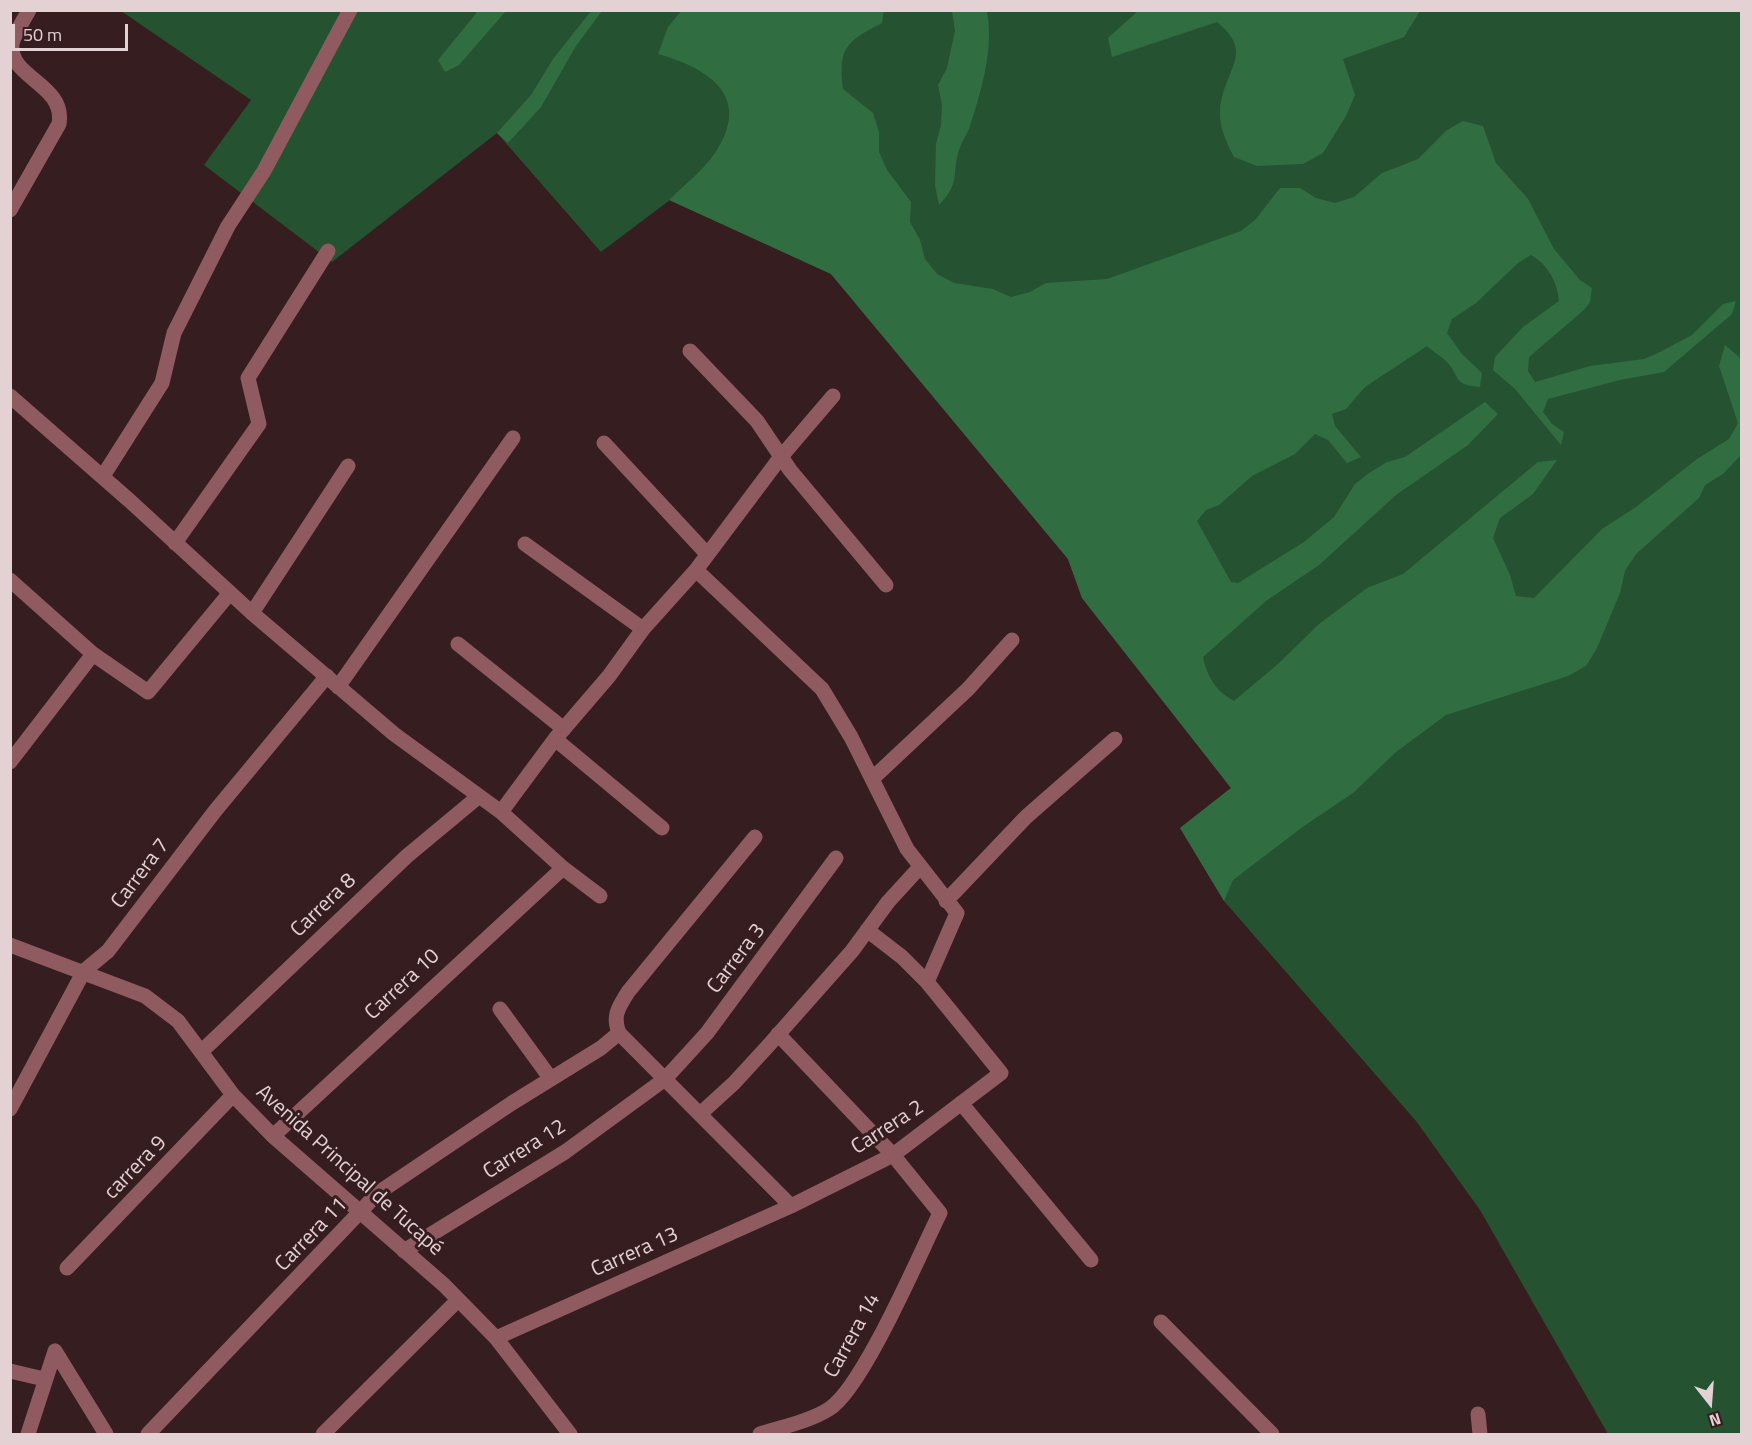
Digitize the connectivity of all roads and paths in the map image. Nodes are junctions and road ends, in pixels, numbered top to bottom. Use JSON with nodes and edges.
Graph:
{"nodes":[{"id":1,"x":29,"y":10,"type":"edge"},
{"id":2,"x":350,"y":10,"type":"edge"},
{"id":3,"x":10,"y":210,"type":"edge"},
{"id":4,"x":328,"y":251,"type":"dead end"},
{"id":5,"x":690,"y":351,"type":"dead end"},
{"id":6,"x":10,"y":396,"type":"edge"},
{"id":7,"x":833,"y":396,"type":"dead end"},
{"id":8,"x":513,"y":438,"type":"dead end"},
{"id":9,"x":604,"y":443,"type":"dead end"},
{"id":10,"x":780,"y":458,"type":"junction"},
{"id":11,"x":348,"y":466,"type":"dead end"},
{"id":12,"x":103,"y":476,"type":"junction"},
{"id":13,"x":175,"y":543,"type":"junction"},
{"id":14,"x":525,"y":544,"type":"dead end"},
{"id":15,"x":707,"y":554,"type":"junction"},
{"id":16,"x":696,"y":570,"type":"junction"},
{"id":17,"x":10,"y":580,"type":"edge"},
{"id":18,"x":886,"y":585,"type":"dead end"},
{"id":19,"x":229,"y":594,"type":"junction"},
{"id":20,"x":252,"y":613,"type":"junction"},
{"id":21,"x":643,"y":629,"type":"junction"},
{"id":22,"x":1012,"y":640,"type":"dead end"},
{"id":23,"x":458,"y":644,"type":"dead end"},
{"id":24,"x":93,"y":654,"type":"junction"},
{"id":25,"x":332,"y":682,"type":"junction"},
{"id":26,"x":560,"y":734,"type":"junction"},
{"id":27,"x":1115,"y":739,"type":"dead end"},
{"id":28,"x":10,"y":762,"type":"edge"},
{"id":29,"x":872,"y":779,"type":"junction"},
{"id":30,"x":478,"y":797,"type":"junction"},
{"id":31,"x":501,"y":812,"type":"junction"},
{"id":32,"x":662,"y":828,"type":"dead end"},
{"id":33,"x":755,"y":837,"type":"dead end"},
{"id":34,"x":836,"y":858,"type":"dead end"},
{"id":35,"x":920,"y":867,"type":"junction"},
{"id":36,"x":563,"y":868,"type":"junction"},
{"id":37,"x":600,"y":896,"type":"dead end"},
{"id":38,"x":946,"y":901,"type":"junction"},
{"id":39,"x":867,"y":930,"type":"junction"},
{"id":40,"x":10,"y":945,"type":"edge"},
{"id":41,"x":84,"y":971,"type":"junction"},
{"id":42,"x":927,"y":982,"type":"junction"},
{"id":43,"x":500,"y":1009,"type":"dead end"},
{"id":44,"x":619,"y":1033,"type":"junction"},
{"id":45,"x":777,"y":1034,"type":"junction"},
{"id":46,"x":202,"y":1051,"type":"junction"},
{"id":47,"x":551,"y":1079,"type":"junction"},
{"id":48,"x":665,"y":1079,"type":"junction"},
{"id":49,"x":233,"y":1095,"type":"junction"},
{"id":50,"x":961,"y":1103,"type":"junction"},
{"id":51,"x":10,"y":1109,"type":"edge"},
{"id":52,"x":700,"y":1114,"type":"junction"},
{"id":53,"x":273,"y":1136,"type":"junction"},
{"id":54,"x":893,"y":1155,"type":"junction"},
{"id":55,"x":791,"y":1206,"type":"junction"},
{"id":56,"x":362,"y":1213,"type":"junction"},
{"id":57,"x":404,"y":1251,"type":"junction"},
{"id":58,"x":1091,"y":1260,"type":"dead end"},
{"id":59,"x":67,"y":1268,"type":"dead end"},
{"id":60,"x":458,"y":1300,"type":"junction"},
{"id":61,"x":1161,"y":1322,"type":"dead end"},
{"id":62,"x":496,"y":1338,"type":"junction"},
{"id":63,"x":10,"y":1371,"type":"edge"},
{"id":64,"x":44,"y":1379,"type":"junction"},
{"id":65,"x":1478,"y":1414,"type":"dead end"},
{"id":66,"x":28,"y":1434,"type":"edge"},
{"id":67,"x":106,"y":1434,"type":"edge"},
{"id":68,"x":148,"y":1434,"type":"edge"},
{"id":69,"x":323,"y":1434,"type":"edge"},
{"id":70,"x":570,"y":1434,"type":"edge"},
{"id":71,"x":760,"y":1434,"type":"edge"},
{"id":72,"x":1272,"y":1434,"type":"edge"},
{"id":73,"x":1480,"y":1434,"type":"edge"}],
"edges":[{"from":1,"to":3,"type":"street"},
{"from":2,"to":12,"type":"street"},
{"from":4,"to":13,"type":"street"},
{"from":5,"to":10,"type":"street"},
{"from":6,"to":12,"type":"street"},
{"from":7,"to":10,"type":"street"},
{"from":8,"to":25,"type":"street","name":"Carrera 7"},
{"from":9,"to":15,"type":"street"},
{"from":10,"to":15,"type":"street"},
{"from":10,"to":18,"type":"street"},
{"from":11,"to":20,"type":"street"},
{"from":12,"to":13,"type":"street"},
{"from":13,"to":19,"type":"street"},
{"from":14,"to":21,"type":"street"},
{"from":15,"to":16,"type":"street"},
{"from":16,"to":21,"type":"street"},
{"from":16,"to":29,"type":"street"},
{"from":17,"to":24,"type":"street"},
{"from":19,"to":20,"type":"street"},
{"from":19,"to":24,"type":"street"},
{"from":20,"to":25,"type":"street"},
{"from":21,"to":26,"type":"street"},
{"from":22,"to":29,"type":"street"},
{"from":23,"to":26,"type":"street"},
{"from":24,"to":28,"type":"street"},
{"from":25,"to":30,"type":"street"},
{"from":25,"to":41,"type":"street","name":"Carrera 7"},
{"from":26,"to":31,"type":"street"},
{"from":26,"to":32,"type":"street"},
{"from":27,"to":38,"type":"street"},
{"from":29,"to":35,"type":"street"},
{"from":30,"to":31,"type":"street"},
{"from":30,"to":46,"type":"street","name":"Carrera 8"},
{"from":31,"to":36,"type":"street"},
{"from":33,"to":44,"type":"street"},
{"from":34,"to":48,"type":"street","name":"Carrera 3"},
{"from":35,"to":38,"type":"street"},
{"from":35,"to":39,"type":"street"},
{"from":36,"to":37,"type":"street"},
{"from":36,"to":53,"type":"street","name":"Carrera 10"},
{"from":38,"to":42,"type":"street"},
{"from":39,"to":42,"type":"street"},
{"from":39,"to":45,"type":"street"},
{"from":40,"to":41,"type":"street","name":"Avenida Principal de Tucapé"},
{"from":41,"to":46,"type":"street","name":"Avenida Principal de Tucapé"},
{"from":41,"to":51,"type":"street","name":"Carrera 7"},
{"from":42,"to":50,"type":"street","name":"Carrera 2"},
{"from":43,"to":47,"type":"street"},
{"from":44,"to":47,"type":"street","name":"Carrera 11"},
{"from":44,"to":48,"type":"street"},
{"from":45,"to":52,"type":"street"},
{"from":45,"to":54,"type":"street"},
{"from":46,"to":49,"type":"street","name":"Avenida Principal de Tucapé"},
{"from":47,"to":56,"type":"street","name":"Carrera 11"},
{"from":48,"to":52,"type":"street"},
{"from":48,"to":57,"type":"street","name":"Carrera 12"},
{"from":49,"to":53,"type":"street","name":"Avenida Principal de Tucapé"},
{"from":49,"to":59,"type":"street","name":"carrera 9"},
{"from":50,"to":54,"type":"street","name":"Carrera 2"},
{"from":50,"to":58,"type":"street"},
{"from":52,"to":55,"type":"street"},
{"from":53,"to":56,"type":"street","name":"Avenida Principal de Tucapé"},
{"from":54,"to":55,"type":"street","name":"Carrera 2"},
{"from":54,"to":71,"type":"street","name":"Carrera 14"},
{"from":55,"to":62,"type":"street","name":"Carrera 13"},
{"from":56,"to":57,"type":"street","name":"Avenida Principal de Tucapé"},
{"from":56,"to":68,"type":"street","name":"Carrera 11"},
{"from":57,"to":60,"type":"street","name":"Avenida Principal de Tucapé"},
{"from":60,"to":62,"type":"street","name":"Avenida Principal de Tucapé"},
{"from":60,"to":69,"type":"street"},
{"from":61,"to":72,"type":"street"},
{"from":62,"to":70,"type":"street","name":"Avenida Principal de Tucapé"},
{"from":63,"to":64,"type":"street"},
{"from":64,"to":66,"type":"street"},
{"from":64,"to":67,"type":"street"},
{"from":65,"to":73,"type":"street"}]}
